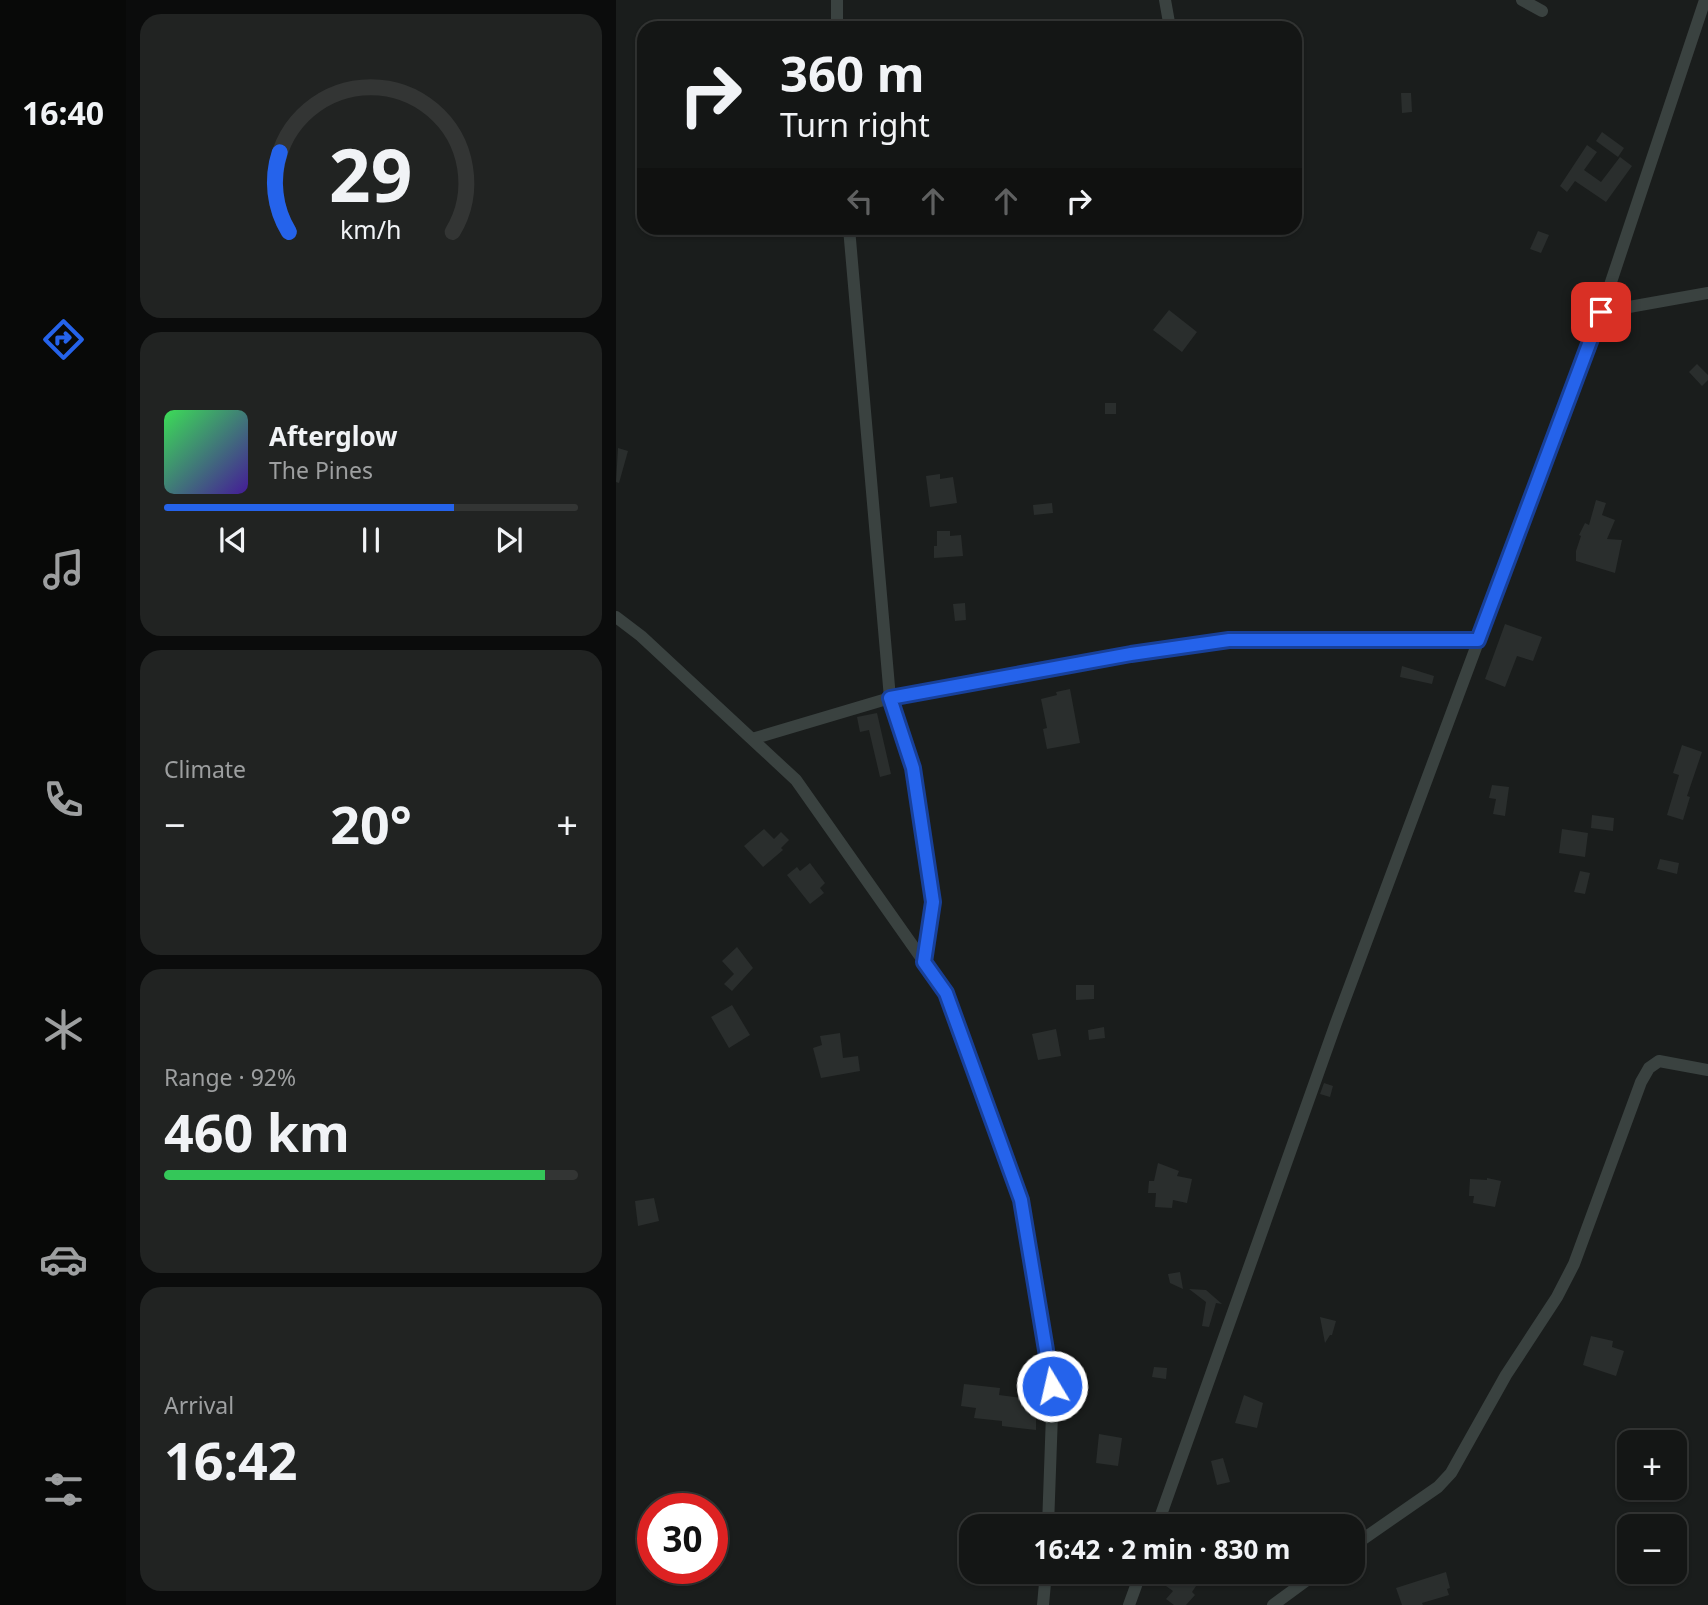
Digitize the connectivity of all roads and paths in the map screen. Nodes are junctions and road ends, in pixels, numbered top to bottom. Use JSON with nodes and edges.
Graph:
{"nodes":[{"id":1,"x":837,"y":0,"type":"edge"},
{"id":2,"x":1165,"y":0,"type":"edge"},
{"id":3,"x":1522,"y":0,"type":"edge"},
{"id":4,"x":1705,"y":0,"type":"edge"},
{"id":5,"x":1542,"y":11,"type":"dead end"},
{"id":6,"x":837,"y":21,"type":"edge"},
{"id":7,"x":1169,"y":21,"type":"edge"},
{"id":8,"x":850,"y":235,"type":"edge"},
{"id":9,"x":1708,"y":293,"type":"edge"},
{"id":10,"x":1601,"y":312,"type":"junction"},
{"id":11,"x":616,"y":617,"type":"edge"},
{"id":12,"x":1478,"y":640,"type":"junction"},
{"id":13,"x":890,"y":698,"type":"junction"},
{"id":14,"x":752,"y":739,"type":"junction"},
{"id":15,"x":924,"y":962,"type":"junction"},
{"id":16,"x":1708,"y":1070,"type":"edge"},
{"id":17,"x":1048,"y":1514,"type":"edge"},
{"id":18,"x":1161,"y":1514,"type":"edge"},
{"id":19,"x":1365,"y":1538,"type":"edge"},
{"id":20,"x":1045,"y":1584,"type":"edge"},
{"id":21,"x":1137,"y":1584,"type":"edge"},
{"id":22,"x":1302,"y":1584,"type":"edge"},
{"id":23,"x":1043,"y":1605,"type":"edge"},
{"id":24,"x":1129,"y":1605,"type":"edge"},
{"id":25,"x":1273,"y":1605,"type":"edge"}],
"edges":[{"from":1,"to":6,"type":"street"},
{"from":2,"to":7,"type":"street"},
{"from":3,"to":5,"type":"street"},
{"from":4,"to":10,"type":"street"},
{"from":8,"to":13,"type":"street"},
{"from":9,"to":10,"type":"street"},
{"from":10,"to":12,"type":"street"},
{"from":11,"to":14,"type":"street"},
{"from":12,"to":13,"type":"street"},
{"from":12,"to":18,"type":"street"},
{"from":13,"to":14,"type":"street"},
{"from":13,"to":15,"type":"street"},
{"from":14,"to":15,"type":"street"},
{"from":15,"to":17,"type":"street"},
{"from":16,"to":19,"type":"street"},
{"from":20,"to":23,"type":"street"},
{"from":21,"to":24,"type":"street"},
{"from":22,"to":25,"type":"street"}]}
